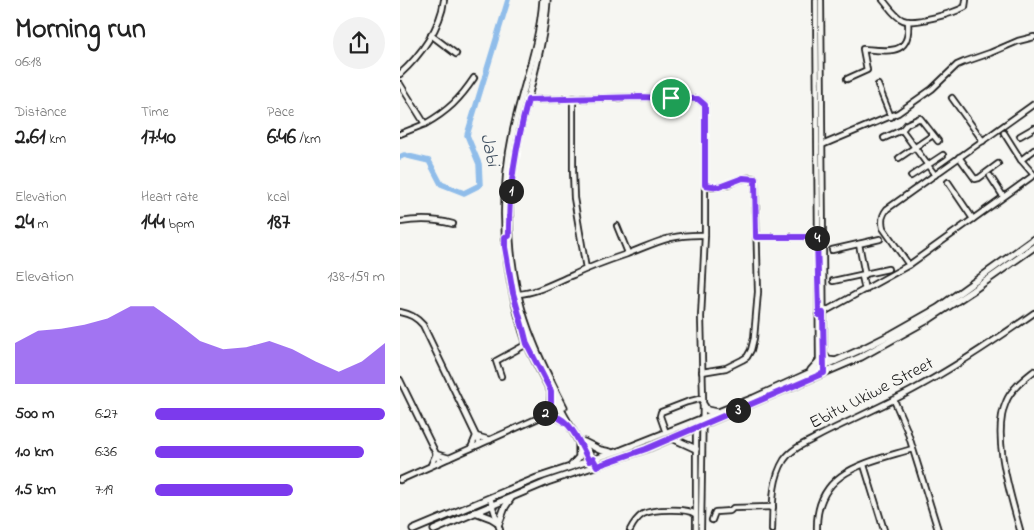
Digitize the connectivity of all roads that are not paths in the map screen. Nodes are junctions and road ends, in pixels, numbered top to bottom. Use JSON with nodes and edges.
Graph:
{"nodes":[{"id":1,"x":444,"y":0,"type":"edge"},
{"id":2,"x":542,"y":0,"type":"edge"},
{"id":3,"x":547,"y":0,"type":"edge"},
{"id":4,"x":816,"y":0,"type":"edge"},
{"id":5,"x":821,"y":0,"type":"edge"},
{"id":6,"x":883,"y":0,"type":"edge"},
{"id":7,"x":966,"y":0,"type":"edge"},
{"id":8,"x":908,"y":21,"type":"junction"},
{"id":9,"x":431,"y":35,"type":"junction"},
{"id":10,"x":1034,"y":37,"type":"edge"},
{"id":11,"x":456,"y":54,"type":"dead end"},
{"id":12,"x":400,"y":74,"type":"edge"},
{"id":13,"x":474,"y":78,"type":"dead end"},
{"id":14,"x":847,"y":78,"type":"dead end"},
{"id":15,"x":400,"y":84,"type":"edge"},
{"id":16,"x":878,"y":85,"type":"dead end"},
{"id":17,"x":573,"y":98,"type":"junction"},
{"id":18,"x":952,"y":98,"type":"dead end"},
{"id":19,"x":528,"y":100,"type":"junction"},
{"id":20,"x":1034,"y":104,"type":"edge"},
{"id":21,"x":892,"y":117,"type":"junction"},
{"id":22,"x":425,"y":124,"type":"junction"},
{"id":23,"x":1034,"y":128,"type":"edge"},
{"id":24,"x":902,"y":130,"type":"junction"},
{"id":25,"x":1004,"y":133,"type":"dead end"},
{"id":26,"x":400,"y":134,"type":"edge"},
{"id":27,"x":933,"y":135,"type":"junction"},
{"id":28,"x":1020,"y":136,"type":"dead end"},
{"id":29,"x":884,"y":138,"type":"dead end"},
{"id":30,"x":938,"y":141,"type":"dead end"},
{"id":31,"x":983,"y":141,"type":"junction"},
{"id":32,"x":822,"y":146,"type":"junction"},
{"id":33,"x":914,"y":148,"type":"junction"},
{"id":34,"x":1034,"y":150,"type":"edge"},
{"id":35,"x":943,"y":155,"type":"dead end"},
{"id":36,"x":899,"y":158,"type":"dead end"},
{"id":37,"x":959,"y":158,"type":"junction"},
{"id":38,"x":1021,"y":160,"type":"junction"},
{"id":39,"x":998,"y":164,"type":"dead end"},
{"id":40,"x":928,"y":165,"type":"junction"},
{"id":41,"x":935,"y":175,"type":"junction"},
{"id":42,"x":1034,"y":175,"type":"edge"},
{"id":43,"x":911,"y":176,"type":"dead end"},
{"id":44,"x":990,"y":176,"type":"dead end"},
{"id":45,"x":948,"y":182,"type":"dead end"},
{"id":46,"x":705,"y":185,"type":"junction"},
{"id":47,"x":1003,"y":196,"type":"junction"},
{"id":48,"x":973,"y":219,"type":"junction"},
{"id":49,"x":400,"y":222,"type":"edge"},
{"id":50,"x":453,"y":224,"type":"dead end"},
{"id":51,"x":617,"y":226,"type":"dead end"},
{"id":52,"x":705,"y":235,"type":"junction"},
{"id":53,"x":507,"y":237,"type":"junction"},
{"id":54,"x":756,"y":237,"type":"junction"},
{"id":55,"x":817,"y":237,"type":"junction"},
{"id":56,"x":880,"y":239,"type":"dead end"},
{"id":57,"x":1034,"y":240,"type":"edge"},
{"id":58,"x":859,"y":244,"type":"junction"},
{"id":59,"x":1034,"y":247,"type":"edge"},
{"id":60,"x":832,"y":250,"type":"dead end"},
{"id":61,"x":628,"y":253,"type":"junction"},
{"id":62,"x":909,"y":265,"type":"junction"},
{"id":63,"x":586,"y":269,"type":"junction"},
{"id":64,"x":888,"y":269,"type":"dead end"},
{"id":65,"x":864,"y":275,"type":"junction"},
{"id":66,"x":833,"y":281,"type":"dead end"},
{"id":67,"x":865,"y":290,"type":"junction"},
{"id":68,"x":518,"y":294,"type":"junction"},
{"id":69,"x":400,"y":312,"type":"edge"},
{"id":70,"x":1034,"y":313,"type":"edge"},
{"id":71,"x":821,"y":314,"type":"junction"},
{"id":72,"x":527,"y":344,"type":"junction"},
{"id":73,"x":823,"y":353,"type":"junction"},
{"id":74,"x":819,"y":360,"type":"junction"},
{"id":75,"x":838,"y":361,"type":"junction"},
{"id":76,"x":821,"y":371,"type":"junction"},
{"id":77,"x":1034,"y":371,"type":"edge"},
{"id":78,"x":702,"y":372,"type":"junction"},
{"id":79,"x":501,"y":376,"type":"dead end"},
{"id":80,"x":801,"y":377,"type":"junction"},
{"id":81,"x":400,"y":380,"type":"edge"},
{"id":82,"x":551,"y":391,"type":"junction"},
{"id":83,"x":894,"y":400,"type":"junction"},
{"id":84,"x":703,"y":401,"type":"junction"},
{"id":85,"x":562,"y":407,"type":"junction"},
{"id":86,"x":716,"y":412,"type":"junction"},
{"id":87,"x":544,"y":415,"type":"junction"},
{"id":88,"x":699,"y":419,"type":"junction"},
{"id":89,"x":568,"y":423,"type":"junction"},
{"id":90,"x":699,"y":426,"type":"junction"},
{"id":91,"x":666,"y":433,"type":"junction"},
{"id":92,"x":476,"y":436,"type":"junction"},
{"id":93,"x":672,"y":438,"type":"junction"},
{"id":94,"x":490,"y":440,"type":"junction"},
{"id":95,"x":581,"y":442,"type":"junction"},
{"id":96,"x":480,"y":444,"type":"junction"},
{"id":97,"x":471,"y":448,"type":"junction"},
{"id":98,"x":696,"y":449,"type":"junction"},
{"id":99,"x":912,"y":449,"type":"junction"},
{"id":100,"x":614,"y":452,"type":"junction"},
{"id":101,"x":436,"y":454,"type":"junction"},
{"id":102,"x":449,"y":458,"type":"junction"},
{"id":103,"x":591,"y":460,"type":"junction"},
{"id":104,"x":440,"y":462,"type":"junction"},
{"id":105,"x":864,"y":465,"type":"junction"},
{"id":106,"x":431,"y":466,"type":"junction"},
{"id":107,"x":570,"y":466,"type":"junction"},
{"id":108,"x":595,"y":467,"type":"junction"},
{"id":109,"x":400,"y":480,"type":"edge"},
{"id":110,"x":512,"y":497,"type":"junction"},
{"id":111,"x":490,"y":498,"type":"junction"},
{"id":112,"x":696,"y":502,"type":"junction"},
{"id":113,"x":493,"y":505,"type":"junction"},
{"id":114,"x":773,"y":507,"type":"junction"},
{"id":115,"x":687,"y":510,"type":"junction"},
{"id":116,"x":475,"y":512,"type":"junction"},
{"id":117,"x":695,"y":514,"type":"junction"},
{"id":118,"x":712,"y":520,"type":"dead end"},
{"id":119,"x":499,"y":527,"type":"edge"},
{"id":120,"x":413,"y":530,"type":"edge"},
{"id":121,"x":434,"y":530,"type":"edge"},
{"id":122,"x":630,"y":530,"type":"edge"},
{"id":123,"x":696,"y":530,"type":"edge"},
{"id":124,"x":701,"y":530,"type":"edge"},
{"id":125,"x":772,"y":530,"type":"edge"},
{"id":126,"x":817,"y":530,"type":"edge"},
{"id":127,"x":884,"y":530,"type":"edge"},
{"id":128,"x":938,"y":530,"type":"edge"},
{"id":129,"x":1020,"y":530,"type":"edge"}],
"edges":[{"from":1,"to":9,"type":"street"},
{"from":2,"to":53,"type":"main road"},
{"from":3,"to":19,"type":"main road"},
{"from":4,"to":55,"type":"street"},
{"from":5,"to":32,"type":"street"},
{"from":6,"to":8,"type":"street"},
{"from":7,"to":8,"type":"street"},
{"from":8,"to":14,"type":"street"},
{"from":9,"to":11,"type":"street"},
{"from":9,"to":12,"type":"street"},
{"from":10,"to":21,"type":"street"},
{"from":13,"to":22,"type":"street"},
{"from":15,"to":22,"type":"street"},
{"from":16,"to":21,"type":"street"},
{"from":17,"to":19,"type":"street"},
{"from":17,"to":46,"type":"street"},
{"from":17,"to":63,"type":"street"},
{"from":18,"to":31,"type":"street"},
{"from":19,"to":53,"type":"main road"},
{"from":20,"to":31,"type":"street"},
{"from":21,"to":32,"type":"street"},
{"from":22,"to":26,"type":"street"},
{"from":23,"to":28,"type":"street"},
{"from":24,"to":27,"type":"street"},
{"from":24,"to":29,"type":"street"},
{"from":24,"to":33,"type":"street"},
{"from":25,"to":38,"type":"street"},
{"from":27,"to":30,"type":"street"},
{"from":27,"to":33,"type":"street"},
{"from":31,"to":37,"type":"street"},
{"from":32,"to":71,"type":"street"},
{"from":33,"to":36,"type":"street"},
{"from":33,"to":40,"type":"street"},
{"from":34,"to":38,"type":"street"},
{"from":35,"to":40,"type":"street"},
{"from":37,"to":39,"type":"street"},
{"from":37,"to":41,"type":"street"},
{"from":38,"to":42,"type":"street"},
{"from":40,"to":41,"type":"street"},
{"from":40,"to":43,"type":"street"},
{"from":41,"to":62,"type":"street"},
{"from":42,"to":47,"type":"street"},
{"from":44,"to":47,"type":"street"},
{"from":45,"to":48,"type":"street"},
{"from":46,"to":52,"type":"street"},
{"from":46,"to":54,"type":"street"},
{"from":47,"to":48,"type":"street"},
{"from":48,"to":62,"type":"street"},
{"from":49,"to":50,"type":"street"},
{"from":51,"to":61,"type":"street"},
{"from":52,"to":61,"type":"street"},
{"from":52,"to":78,"type":"street"},
{"from":53,"to":68,"type":"main road"},
{"from":53,"to":72,"type":"main road"},
{"from":54,"to":55,"type":"street"},
{"from":54,"to":78,"type":"street"},
{"from":55,"to":71,"type":"street"},
{"from":56,"to":58,"type":"street"},
{"from":57,"to":75,"type":"main road"},
{"from":58,"to":60,"type":"street"},
{"from":58,"to":65,"type":"street"},
{"from":59,"to":76,"type":"main road"},
{"from":61,"to":63,"type":"street"},
{"from":62,"to":67,"type":"street"},
{"from":63,"to":68,"type":"street"},
{"from":64,"to":65,"type":"street"},
{"from":65,"to":66,"type":"street"},
{"from":65,"to":67,"type":"street"},
{"from":67,"to":71,"type":"street"},
{"from":68,"to":85,"type":"main road"},
{"from":69,"to":92,"type":"street"},
{"from":70,"to":83,"type":"street","name":"Ebitu Ukiwe Street"},
{"from":71,"to":73,"type":"street"},
{"from":71,"to":74,"type":"street"},
{"from":72,"to":79,"type":"street"},
{"from":72,"to":82,"type":"main road"},
{"from":73,"to":75,"type":"main road"},
{"from":73,"to":76,"type":"street"},
{"from":74,"to":76,"type":"street"},
{"from":74,"to":80,"type":"main road"},
{"from":75,"to":76,"type":"main road"},
{"from":76,"to":80,"type":"main road"},
{"from":76,"to":90,"type":"main road"},
{"from":77,"to":129,"type":"street"},
{"from":78,"to":84,"type":"street"},
{"from":80,"to":86,"type":"main road"},
{"from":81,"to":101,"type":"street"},
{"from":82,"to":85,"type":"main road"},
{"from":82,"to":87,"type":"main road"},
{"from":83,"to":99,"type":"street"},
{"from":83,"to":114,"type":"street","name":"Ebitu Ukiwe Street"},
{"from":84,"to":86,"type":"main road"},
{"from":84,"to":88,"type":"street"},
{"from":84,"to":91,"type":"street"},
{"from":85,"to":87,"type":"street"},
{"from":85,"to":89,"type":"main road"},
{"from":85,"to":95,"type":"main road"},
{"from":86,"to":88,"type":"main road"},
{"from":87,"to":89,"type":"main road"},
{"from":87,"to":94,"type":"street"},
{"from":88,"to":90,"type":"street"},
{"from":88,"to":91,"type":"main road"},
{"from":89,"to":95,"type":"main road"},
{"from":90,"to":93,"type":"main road"},
{"from":90,"to":98,"type":"street"},
{"from":90,"to":124,"type":"street"},
{"from":91,"to":100,"type":"main road"},
{"from":92,"to":94,"type":"street"},
{"from":92,"to":96,"type":"street"},
{"from":92,"to":97,"type":"street"},
{"from":93,"to":98,"type":"main road"},
{"from":93,"to":108,"type":"main road"},
{"from":94,"to":96,"type":"street"},
{"from":95,"to":100,"type":"main road"},
{"from":95,"to":103,"type":"main road"},
{"from":95,"to":107,"type":"main road"},
{"from":96,"to":97,"type":"street"},
{"from":97,"to":102,"type":"street"},
{"from":98,"to":112,"type":"street"},
{"from":99,"to":105,"type":"street"},
{"from":99,"to":128,"type":"street"},
{"from":100,"to":103,"type":"main road"},
{"from":101,"to":102,"type":"street"},
{"from":101,"to":104,"type":"street"},
{"from":101,"to":106,"type":"street"},
{"from":102,"to":104,"type":"street"},
{"from":103,"to":107,"type":"main road"},
{"from":103,"to":108,"type":"main road"},
{"from":104,"to":106,"type":"street"},
{"from":105,"to":126,"type":"street"},
{"from":105,"to":127,"type":"street"},
{"from":106,"to":109,"type":"street"},
{"from":107,"to":111,"type":"main road"},
{"from":108,"to":110,"type":"main road"},
{"from":110,"to":113,"type":"main road"},
{"from":110,"to":119,"type":"main road"},
{"from":111,"to":113,"type":"street"},
{"from":111,"to":120,"type":"main road"},
{"from":112,"to":115,"type":"street"},
{"from":112,"to":117,"type":"street"},
{"from":113,"to":116,"type":"main road"},
{"from":113,"to":119,"type":"street"},
{"from":114,"to":118,"type":"street"},
{"from":114,"to":125,"type":"street","name":"Ebitu Ukiwe Street"},
{"from":115,"to":117,"type":"street"},
{"from":115,"to":122,"type":"street"},
{"from":116,"to":119,"type":"main road"},
{"from":116,"to":121,"type":"main road"},
{"from":117,"to":123,"type":"street"}]}
